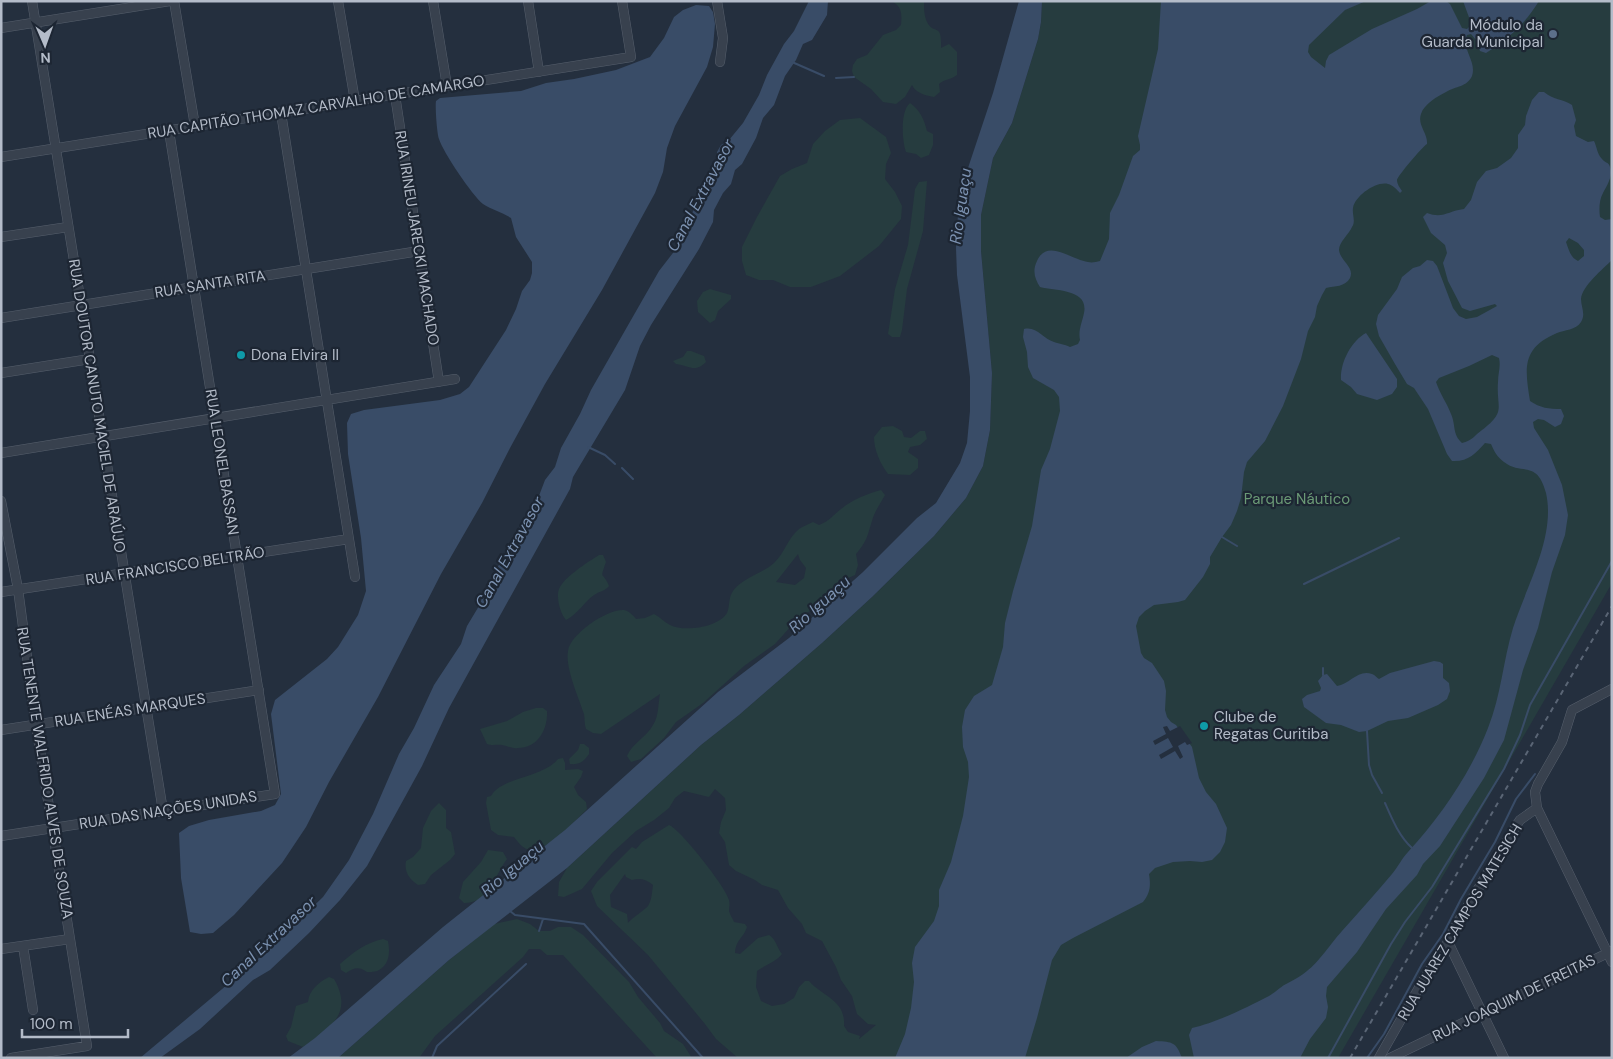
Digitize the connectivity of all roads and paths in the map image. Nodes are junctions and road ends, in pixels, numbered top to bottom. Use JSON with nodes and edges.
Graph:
{"nodes":[{"id":1,"x":32,"y":1,"type":"edge"},
{"id":2,"x":170,"y":1,"type":"edge"},
{"id":3,"x":174,"y":1,"type":"edge"},
{"id":4,"x":338,"y":1,"type":"edge"},
{"id":5,"x":433,"y":1,"type":"edge"},
{"id":6,"x":528,"y":1,"type":"edge"},
{"id":7,"x":622,"y":1,"type":"edge"},
{"id":8,"x":717,"y":1,"type":"edge"},
{"id":9,"x":36,"y":23,"type":"junction"},
{"id":10,"x":1,"y":28,"type":"edge"},
{"id":11,"x":720,"y":62,"type":"dead end"},
{"id":12,"x":540,"y":72,"type":"junction"},
{"id":13,"x":447,"y":86,"type":"junction"},
{"id":14,"x":395,"y":95,"type":"junction"},
{"id":15,"x":355,"y":101,"type":"junction"},
{"id":16,"x":281,"y":113,"type":"junction"},
{"id":17,"x":195,"y":126,"type":"junction"},
{"id":18,"x":169,"y":130,"type":"junction"},
{"id":19,"x":56,"y":148,"type":"junction"},
{"id":20,"x":1,"y":157,"type":"edge"},
{"id":21,"x":68,"y":227,"type":"junction"},
{"id":22,"x":1,"y":237,"type":"edge"},
{"id":23,"x":419,"y":251,"type":"junction"},
{"id":24,"x":306,"y":269,"type":"junction"},
{"id":25,"x":194,"y":287,"type":"junction"},
{"id":26,"x":81,"y":305,"type":"junction"},
{"id":27,"x":1,"y":318,"type":"edge"},
{"id":28,"x":90,"y":359,"type":"junction"},
{"id":29,"x":1,"y":373,"type":"edge"},
{"id":30,"x":455,"y":379,"type":"dead end"},
{"id":31,"x":439,"y":382,"type":"junction"},
{"id":32,"x":327,"y":400,"type":"junction"},
{"id":33,"x":215,"y":418,"type":"junction"},
{"id":34,"x":102,"y":437,"type":"junction"},
{"id":35,"x":1,"y":453,"type":"edge"},
{"id":36,"x":1,"y":501,"type":"edge"},
{"id":37,"x":349,"y":539,"type":"junction"},
{"id":38,"x":237,"y":556,"type":"junction"},
{"id":39,"x":124,"y":574,"type":"junction"},
{"id":40,"x":355,"y":576,"type":"dead end"},
{"id":41,"x":18,"y":590,"type":"junction"},
{"id":42,"x":1,"y":592,"type":"edge"},
{"id":43,"x":1612,"y":689,"type":"edge"},
{"id":44,"x":259,"y":690,"type":"junction"},
{"id":45,"x":146,"y":708,"type":"junction"},
{"id":46,"x":36,"y":725,"type":"junction"},
{"id":47,"x":1,"y":730,"type":"edge"},
{"id":48,"x":275,"y":794,"type":"joint"},
{"id":49,"x":1537,"y":808,"type":"junction"},
{"id":50,"x":163,"y":811,"type":"junction"},
{"id":51,"x":52,"y":828,"type":"junction"},
{"id":52,"x":1,"y":836,"type":"edge"},
{"id":53,"x":70,"y":938,"type":"junction"},
{"id":54,"x":1448,"y":942,"type":"junction"},
{"id":55,"x":23,"y":946,"type":"junction"},
{"id":56,"x":1,"y":949,"type":"edge"},
{"id":57,"x":1610,"y":952,"type":"edge"},
{"id":58,"x":1612,"y":962,"type":"edge"},
{"id":59,"x":33,"y":1010,"type":"dead end"},
{"id":60,"x":1482,"y":1013,"type":"junction"},
{"id":61,"x":11,"y":1058,"type":"edge"},
{"id":62,"x":1379,"y":1058,"type":"edge"},
{"id":63,"x":1390,"y":1058,"type":"edge"},
{"id":64,"x":1504,"y":1058,"type":"edge"}],
"edges":[{"from":1,"to":9,"type":"street","name":"RUA DOUTOR CANUTO MACIEL DE ARAÚJO"},
{"from":2,"to":9,"type":"street"},
{"from":3,"to":17,"type":"street"},
{"from":4,"to":15,"type":"street"},
{"from":5,"to":13,"type":"street"},
{"from":6,"to":12,"type":"street"},
{"from":7,"to":12,"type":"street","name":"RUA CAPITÃO THOMAZ CARVALHO DE CAMARGO"},
{"from":8,"to":11,"type":"street"},
{"from":9,"to":10,"type":"street"},
{"from":9,"to":19,"type":"street","name":"RUA DOUTOR CANUTO MACIEL DE ARAÚJO"},
{"from":12,"to":13,"type":"street","name":"RUA CAPITÃO THOMAZ CARVALHO DE CAMARGO"},
{"from":13,"to":14,"type":"street","name":"RUA CAPITÃO THOMAZ CARVALHO DE CAMARGO"},
{"from":14,"to":15,"type":"street","name":"RUA CAPITÃO THOMAZ CARVALHO DE CAMARGO"},
{"from":14,"to":23,"type":"street","name":"RUA IRINEU JARECKI MACHADO"},
{"from":15,"to":16,"type":"street","name":"RUA CAPITÃO THOMAZ CARVALHO DE CAMARGO"},
{"from":16,"to":17,"type":"street","name":"RUA CAPITÃO THOMAZ CARVALHO DE CAMARGO"},
{"from":16,"to":24,"type":"street"},
{"from":17,"to":18,"type":"street","name":"RUA CAPITÃO THOMAZ CARVALHO DE CAMARGO"},
{"from":18,"to":19,"type":"street","name":"RUA CAPITÃO THOMAZ CARVALHO DE CAMARGO"},
{"from":18,"to":25,"type":"street","name":"RUA LEONEL BASSAN"},
{"from":19,"to":20,"type":"street","name":"RUA CAPITÃO THOMAZ CARVALHO DE CAMARGO"},
{"from":19,"to":21,"type":"street","name":"RUA DOUTOR CANUTO MACIEL DE ARAÚJO"},
{"from":21,"to":22,"type":"street"},
{"from":21,"to":26,"type":"street","name":"RUA DOUTOR CANUTO MACIEL DE ARAÚJO"},
{"from":23,"to":24,"type":"street","name":"RUA SANTA RITA"},
{"from":23,"to":31,"type":"street","name":"RUA IRINEU JARECKI MACHADO"},
{"from":24,"to":25,"type":"street","name":"RUA SANTA RITA"},
{"from":24,"to":32,"type":"street"},
{"from":25,"to":26,"type":"street","name":"RUA SANTA RITA"},
{"from":25,"to":33,"type":"street","name":"RUA LEONEL BASSAN"},
{"from":26,"to":27,"type":"street","name":"RUA SANTA RITA"},
{"from":26,"to":28,"type":"street","name":"RUA DOUTOR CANUTO MACIEL DE ARAÚJO"},
{"from":28,"to":29,"type":"street"},
{"from":28,"to":34,"type":"street","name":"RUA DOUTOR CANUTO MACIEL DE ARAÚJO"},
{"from":30,"to":31,"type":"street"},
{"from":31,"to":32,"type":"street"},
{"from":32,"to":33,"type":"street"},
{"from":32,"to":37,"type":"street"},
{"from":33,"to":34,"type":"street"},
{"from":33,"to":38,"type":"street","name":"RUA LEONEL BASSAN"},
{"from":34,"to":35,"type":"street"},
{"from":34,"to":39,"type":"street","name":"RUA DOUTOR CANUTO MACIEL DE ARAÚJO"},
{"from":36,"to":41,"type":"street","name":"RUA TENENTE WALFRIDO ALVES DE SOUZA"},
{"from":37,"to":38,"type":"street","name":"RUA FRANCISCO BELTRÃO"},
{"from":37,"to":40,"type":"street"},
{"from":38,"to":39,"type":"street","name":"RUA FRANCISCO BELTRÃO"},
{"from":38,"to":44,"type":"street","name":"RUA LEONEL BASSAN"},
{"from":39,"to":41,"type":"street","name":"RUA FRANCISCO BELTRÃO"},
{"from":39,"to":45,"type":"street","name":"RUA DOUTOR CANUTO MACIEL DE ARAÚJO"},
{"from":41,"to":42,"type":"street","name":"RUA FRANCISCO BELTRÃO"},
{"from":41,"to":46,"type":"street","name":"RUA TENENTE WALFRIDO ALVES DE SOUZA"},
{"from":43,"to":49,"type":"street"},
{"from":44,"to":45,"type":"street","name":"RUA ENÉAS MARQUES"},
{"from":44,"to":48,"type":"street","name":"RUA LEONEL BASSAN"},
{"from":45,"to":46,"type":"street","name":"RUA ENÉAS MARQUES"},
{"from":45,"to":50,"type":"street","name":"RUA DOUTOR CANUTO MACIEL DE ARAÚJO"},
{"from":46,"to":47,"type":"street","name":"RUA ENÉAS MARQUES"},
{"from":46,"to":51,"type":"street","name":"RUA TENENTE WALFRIDO ALVES DE SOUZA"},
{"from":48,"to":50,"type":"street","name":"RUA DAS NAÇÕES UNIDAS"},
{"from":49,"to":54,"type":"street","name":"RUA JUAREZ CAMPOS MATESICH"},
{"from":49,"to":57,"type":"street"},
{"from":50,"to":51,"type":"street","name":"RUA DAS NAÇÕES UNIDAS"},
{"from":51,"to":52,"type":"street","name":"RUA DAS NAÇÕES UNIDAS"},
{"from":51,"to":53,"type":"street","name":"RUA TENENTE WALFRIDO ALVES DE SOUZA"},
{"from":53,"to":55,"type":"street"},
{"from":53,"to":61,"type":"street","name":"RUA TENENTE WALFRIDO ALVES DE SOUZA"},
{"from":54,"to":60,"type":"street"},
{"from":54,"to":62,"type":"street","name":"RUA JUAREZ CAMPOS MATESICH"},
{"from":55,"to":56,"type":"street"},
{"from":55,"to":59,"type":"street"},
{"from":57,"to":58,"type":"street"},
{"from":57,"to":60,"type":"street","name":"RUA JOAQUIM DE FREITAS"},
{"from":60,"to":63,"type":"street","name":"RUA JOAQUIM DE FREITAS"},
{"from":60,"to":64,"type":"street"}]}
